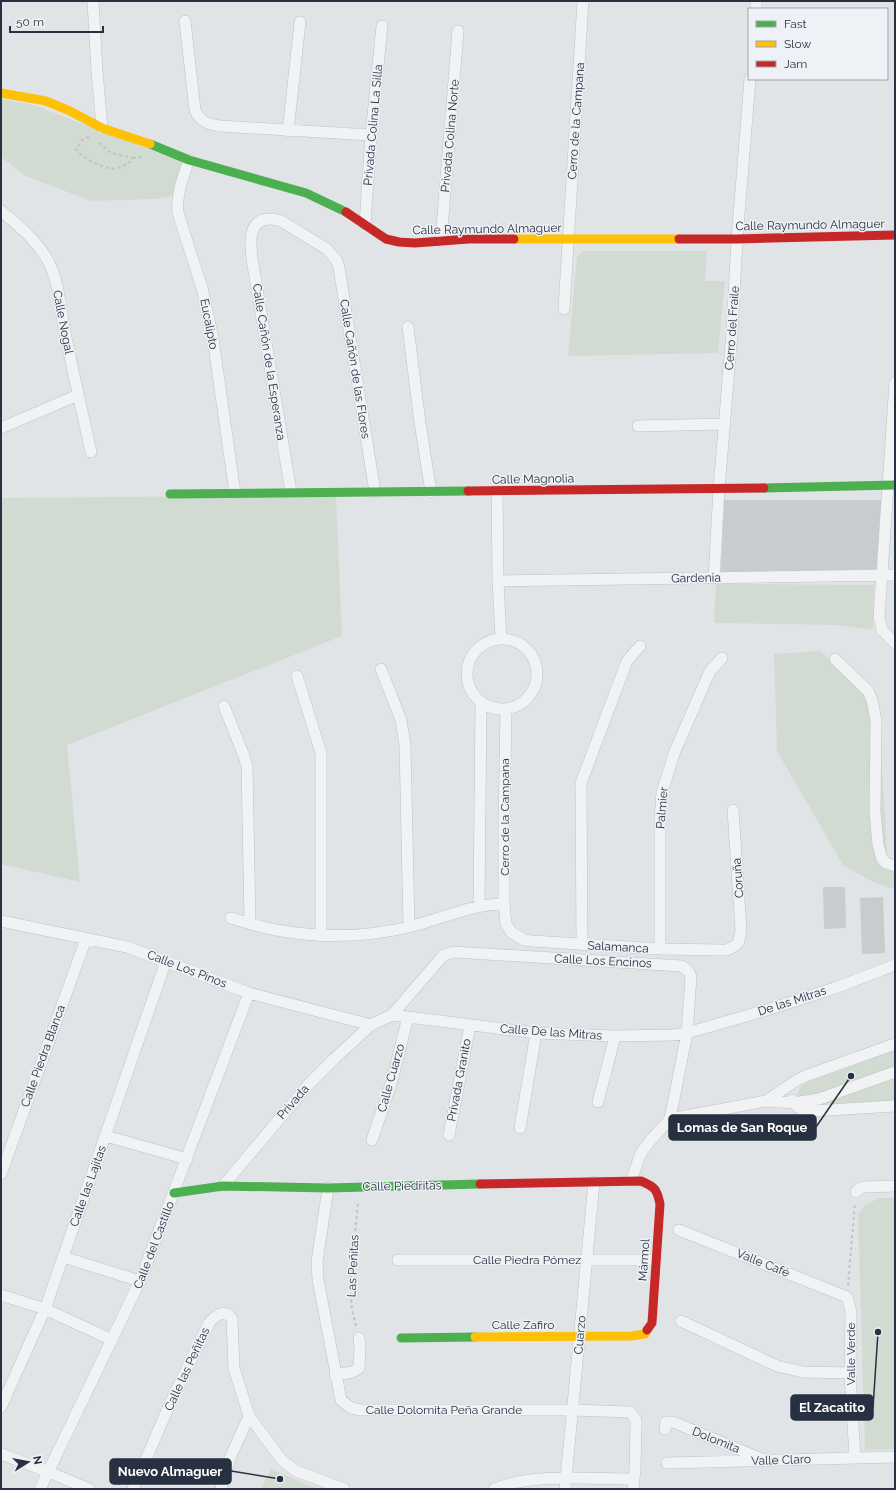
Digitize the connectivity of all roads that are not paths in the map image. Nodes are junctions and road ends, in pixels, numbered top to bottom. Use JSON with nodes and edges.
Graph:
{"nodes":[{"id":1,"x":93,"y":1,"type":"edge"},
{"id":2,"x":583,"y":1,"type":"edge"},
{"id":3,"x":185,"y":21,"type":"dead end"},
{"id":4,"x":300,"y":22,"type":"dead end"},
{"id":5,"x":382,"y":26,"type":"dead end"},
{"id":6,"x":458,"y":30,"type":"dead end"},
{"id":7,"x":750,"y":80,"type":"edge"},
{"id":8,"x":1,"y":93,"type":"edge"},
{"id":9,"x":102,"y":128,"type":"junction"},
{"id":10,"x":288,"y":131,"type":"junction"},
{"id":11,"x":371,"y":136,"type":"junction"},
{"id":12,"x":188,"y":160,"type":"junction"},
{"id":13,"x":1,"y":211,"type":"edge"},
{"id":14,"x":365,"y":224,"type":"junction"},
{"id":15,"x":895,"y":235,"type":"edge"},
{"id":16,"x":737,"y":239,"type":"junction"},
{"id":17,"x":568,"y":240,"type":"junction"},
{"id":18,"x":441,"y":241,"type":"junction"},
{"id":19,"x":327,"y":249,"type":"joint"},
{"id":20,"x":564,"y":309,"type":"dead end"},
{"id":21,"x":408,"y":327,"type":"dead end"},
{"id":22,"x":895,"y":383,"type":"edge"},
{"id":23,"x":78,"y":395,"type":"junction"},
{"id":24,"x":725,"y":424,"type":"junction"},
{"id":25,"x":638,"y":426,"type":"dead end"},
{"id":26,"x":1,"y":428,"type":"edge"},
{"id":27,"x":91,"y":452,"type":"dead end"},
{"id":28,"x":892,"y":485,"type":"edge"},
{"id":29,"x":719,"y":489,"type":"junction"},
{"id":30,"x":497,"y":491,"type":"junction"},
{"id":31,"x":290,"y":492,"type":"junction"},
{"id":32,"x":375,"y":492,"type":"junction"},
{"id":33,"x":431,"y":492,"type":"junction"},
{"id":34,"x":235,"y":493,"type":"junction"},
{"id":35,"x":170,"y":494,"type":"dead end"},
{"id":36,"x":882,"y":575,"type":"junction"},
{"id":37,"x":895,"y":575,"type":"edge"},
{"id":38,"x":714,"y":578,"type":"junction"},
{"id":39,"x":498,"y":581,"type":"junction"},
{"id":40,"x":501,"y":638,"type":"junction"},
{"id":41,"x":895,"y":643,"type":"edge"},
{"id":42,"x":640,"y":646,"type":"dead end"},
{"id":43,"x":722,"y":658,"type":"dead end"},
{"id":44,"x":835,"y":659,"type":"dead end"},
{"id":45,"x":381,"y":669,"type":"dead end"},
{"id":46,"x":297,"y":676,"type":"dead end"},
{"id":47,"x":481,"y":703,"type":"junction"},
{"id":48,"x":224,"y":706,"type":"dead end"},
{"id":49,"x":506,"y":710,"type":"junction"},
{"id":50,"x":733,"y":810,"type":"dead end"},
{"id":51,"x":895,"y":866,"type":"edge"},
{"id":52,"x":504,"y":904,"type":"junction"},
{"id":53,"x":479,"y":906,"type":"junction"},
{"id":54,"x":232,"y":918,"type":"dead end"},
{"id":55,"x":1,"y":922,"type":"edge"},
{"id":56,"x":250,"y":923,"type":"junction"},
{"id":57,"x":506,"y":924,"type":"joint"},
{"id":58,"x":409,"y":927,"type":"junction"},
{"id":59,"x":322,"y":936,"type":"junction"},
{"id":60,"x":86,"y":939,"type":"junction"},
{"id":61,"x":582,"y":945,"type":"junction"},
{"id":62,"x":736,"y":945,"type":"joint"},
{"id":63,"x":660,"y":949,"type":"junction"},
{"id":64,"x":166,"y":961,"type":"junction"},
{"id":65,"x":895,"y":966,"type":"edge"},
{"id":66,"x":249,"y":993,"type":"junction"},
{"id":67,"x":392,"y":1015,"type":"junction"},
{"id":68,"x":408,"y":1016,"type":"junction"},
{"id":69,"x":371,"y":1025,"type":"junction"},
{"id":70,"x":470,"y":1025,"type":"junction"},
{"id":71,"x":536,"y":1033,"type":"junction"},
{"id":72,"x":687,"y":1033,"type":"junction"},
{"id":73,"x":614,"y":1036,"type":"junction"},
{"id":74,"x":895,"y":1044,"type":"edge"},
{"id":75,"x":895,"y":1072,"type":"edge"},
{"id":76,"x":784,"y":1089,"type":"junction"},
{"id":77,"x":766,"y":1101,"type":"junction"},
{"id":78,"x":598,"y":1102,"type":"dead end"},
{"id":79,"x":794,"y":1103,"type":"junction"},
{"id":80,"x":895,"y":1106,"type":"edge"},
{"id":81,"x":670,"y":1119,"type":"junction"},
{"id":82,"x":520,"y":1128,"type":"dead end"},
{"id":83,"x":449,"y":1135,"type":"dead end"},
{"id":84,"x":106,"y":1136,"type":"junction"},
{"id":85,"x":372,"y":1140,"type":"dead end"},
{"id":86,"x":187,"y":1159,"type":"junction"},
{"id":87,"x":241,"y":1164,"type":"junction"},
{"id":88,"x":1,"y":1174,"type":"edge"},
{"id":89,"x":631,"y":1181,"type":"junction"},
{"id":90,"x":594,"y":1182,"type":"junction"},
{"id":91,"x":223,"y":1186,"type":"junction"},
{"id":92,"x":248,"y":1186,"type":"junction"},
{"id":93,"x":653,"y":1186,"type":"joint"},
{"id":94,"x":895,"y":1186,"type":"edge"},
{"id":95,"x":328,"y":1188,"type":"junction"},
{"id":96,"x":856,"y":1192,"type":"road end"},
{"id":97,"x":174,"y":1193,"type":"junction"},
{"id":98,"x":679,"y":1230,"type":"dead end"},
{"id":99,"x":63,"y":1257,"type":"junction"},
{"id":100,"x":398,"y":1260,"type":"dead end"},
{"id":101,"x":587,"y":1260,"type":"junction"},
{"id":102,"x":656,"y":1260,"type":"junction"},
{"id":103,"x":140,"y":1281,"type":"junction"},
{"id":104,"x":1,"y":1295,"type":"edge"},
{"id":105,"x":847,"y":1297,"type":"joint"},
{"id":106,"x":45,"y":1309,"type":"junction"},
{"id":107,"x":681,"y":1321,"type":"dead end"},
{"id":108,"x":645,"y":1334,"type":"joint"},
{"id":109,"x":580,"y":1337,"type":"junction"},
{"id":110,"x":359,"y":1338,"type":"road end"},
{"id":111,"x":400,"y":1338,"type":"dead end"},
{"id":112,"x":112,"y":1340,"type":"junction"},
{"id":113,"x":850,"y":1374,"type":"junction"},
{"id":114,"x":336,"y":1375,"type":"junction"},
{"id":115,"x":1,"y":1407,"type":"edge"},
{"id":116,"x":573,"y":1410,"type":"junction"},
{"id":117,"x":249,"y":1416,"type":"junction"},
{"id":118,"x":665,"y":1425,"type":"dead end"},
{"id":119,"x":1,"y":1454,"type":"edge"},
{"id":120,"x":855,"y":1458,"type":"junction"},
{"id":121,"x":890,"y":1458,"type":"edge"},
{"id":122,"x":766,"y":1460,"type":"junction"},
{"id":123,"x":667,"y":1463,"type":"dead end"},
{"id":124,"x":895,"y":1467,"type":"edge"},
{"id":125,"x":49,"y":1472,"type":"junction"},
{"id":126,"x":565,"y":1484,"type":"edge"},
{"id":127,"x":633,"y":1484,"type":"edge"},
{"id":128,"x":40,"y":1489,"type":"edge"},
{"id":129,"x":89,"y":1489,"type":"edge"},
{"id":130,"x":134,"y":1489,"type":"edge"},
{"id":131,"x":221,"y":1489,"type":"edge"},
{"id":132,"x":344,"y":1489,"type":"edge"},
{"id":133,"x":494,"y":1489,"type":"edge"}],
"edges":[{"from":1,"to":9,"type":"street"},
{"from":2,"to":17,"type":"street","name":"Cerro de la Campana"},
{"from":3,"to":10,"type":"street"},
{"from":4,"to":10,"type":"street"},
{"from":5,"to":11,"type":"street","name":"Privada Colina La Silla"},
{"from":6,"to":18,"type":"street","name":"Privada Colina Norte"},
{"from":7,"to":16,"type":"street","name":"Cerro del Fraile"},
{"from":8,"to":9,"type":"street","name":"Calle Raymundo Almaguer"},
{"from":9,"to":12,"type":"street","name":"Calle Raymundo Almaguer"},
{"from":10,"to":11,"type":"street"},
{"from":11,"to":14,"type":"street","name":"Privada Colina La Silla"},
{"from":12,"to":14,"type":"street","name":"Calle Raymundo Almaguer"},
{"from":12,"to":34,"type":"street","name":"Eucalipto"},
{"from":13,"to":23,"type":"street","name":"Calle Nogal"},
{"from":14,"to":18,"type":"street","name":"Calle Raymundo Almaguer"},
{"from":15,"to":16,"type":"street","name":"Calle Raymundo Almaguer"},
{"from":16,"to":17,"type":"street","name":"Calle Raymundo Almaguer"},
{"from":16,"to":24,"type":"street","name":"Cerro del Fraile"},
{"from":17,"to":18,"type":"street","name":"Calle Raymundo Almaguer"},
{"from":17,"to":20,"type":"street","name":"Cerro de la Campana"},
{"from":19,"to":31,"type":"street","name":"Calle Cañón de la Esperanza"},
{"from":19,"to":32,"type":"street","name":"Calle Cañón de las Flores"},
{"from":21,"to":33,"type":"street"},
{"from":22,"to":28,"type":"street"},
{"from":23,"to":26,"type":"street"},
{"from":23,"to":27,"type":"street","name":"Calle Nogal"},
{"from":24,"to":25,"type":"street"},
{"from":24,"to":29,"type":"street","name":"Cerro del Fraile"},
{"from":28,"to":29,"type":"street","name":"Calle Magnolia"},
{"from":28,"to":36,"type":"street"},
{"from":29,"to":30,"type":"street","name":"Calle Magnolia"},
{"from":29,"to":38,"type":"street","name":"Cerro del Fraile"},
{"from":30,"to":33,"type":"street","name":"Calle Magnolia"},
{"from":30,"to":39,"type":"street"},
{"from":31,"to":32,"type":"street","name":"Calle Magnolia"},
{"from":31,"to":34,"type":"street","name":"Calle Magnolia"},
{"from":32,"to":33,"type":"street","name":"Calle Magnolia"},
{"from":34,"to":35,"type":"street","name":"Calle Magnolia"},
{"from":36,"to":37,"type":"street","name":"Gardenia"},
{"from":36,"to":38,"type":"street","name":"Gardenia"},
{"from":36,"to":41,"type":"street"},
{"from":38,"to":39,"type":"street","name":"Gardenia"},
{"from":39,"to":40,"type":"street"},
{"from":40,"to":47,"type":"street"},
{"from":40,"to":49,"type":"street"},
{"from":42,"to":61,"type":"street"},
{"from":43,"to":63,"type":"street","name":"Palmier"},
{"from":44,"to":51,"type":"street"},
{"from":45,"to":58,"type":"street"},
{"from":46,"to":59,"type":"street"},
{"from":47,"to":49,"type":"street"},
{"from":47,"to":53,"type":"street"},
{"from":48,"to":56,"type":"street"},
{"from":49,"to":52,"type":"street","name":"Cerro de la Campana"},
{"from":50,"to":62,"type":"street","name":"Coruña"},
{"from":52,"to":53,"type":"street"},
{"from":52,"to":57,"type":"street","name":"Cerro de la Campana"},
{"from":53,"to":58,"type":"street"},
{"from":54,"to":56,"type":"street"},
{"from":55,"to":60,"type":"street","name":"Calle Los Pinos"},
{"from":56,"to":59,"type":"street"},
{"from":57,"to":61,"type":"street","name":"Salamanca"},
{"from":58,"to":59,"type":"street"},
{"from":60,"to":64,"type":"street","name":"Calle Los Pinos"},
{"from":60,"to":88,"type":"street","name":"Calle Piedra Blanca"},
{"from":61,"to":63,"type":"street","name":"Salamanca"},
{"from":62,"to":63,"type":"street","name":"Salamanca"},
{"from":64,"to":66,"type":"street","name":"Calle Los Pinos"},
{"from":64,"to":84,"type":"street","name":"Calle las Lajitas"},
{"from":65,"to":72,"type":"street","name":"De las Mitras"},
{"from":66,"to":69,"type":"street","name":"Calle Los Pinos"},
{"from":66,"to":86,"type":"street","name":"Calle del Castillo"},
{"from":67,"to":68,"type":"street","name":"Calle De las Mitras"},
{"from":67,"to":69,"type":"street","name":"Privada"},
{"from":67,"to":72,"type":"street","name":"Calle Los Encinos"},
{"from":68,"to":70,"type":"street","name":"Calle De las Mitras"},
{"from":68,"to":85,"type":"street","name":"Calle Cuarzo"},
{"from":69,"to":87,"type":"street","name":"Privada"},
{"from":70,"to":71,"type":"street","name":"Calle De las Mitras"},
{"from":70,"to":83,"type":"street","name":"Privada Granito"},
{"from":71,"to":73,"type":"street","name":"Calle De las Mitras"},
{"from":71,"to":82,"type":"street"},
{"from":72,"to":73,"type":"street","name":"Calle De las Mitras"},
{"from":72,"to":81,"type":"street","name":"Calle Los Encinos"},
{"from":73,"to":78,"type":"street"},
{"from":74,"to":76,"type":"street"},
{"from":75,"to":79,"type":"street"},
{"from":76,"to":77,"type":"street"},
{"from":76,"to":79,"type":"street"},
{"from":77,"to":79,"type":"street"},
{"from":77,"to":81,"type":"street"},
{"from":79,"to":80,"type":"street"},
{"from":81,"to":89,"type":"street"},
{"from":84,"to":86,"type":"street"},
{"from":84,"to":99,"type":"street","name":"Calle las Lajitas"},
{"from":86,"to":97,"type":"street","name":"Calle del Castillo"},
{"from":87,"to":91,"type":"street","name":"Privada"},
{"from":87,"to":92,"type":"street"},
{"from":89,"to":90,"type":"street","name":"Calle Piedritas"},
{"from":89,"to":93,"type":"street","name":"Calle Piedritas"},
{"from":90,"to":95,"type":"street","name":"Calle Piedritas"},
{"from":90,"to":101,"type":"street","name":"Cuarzo"},
{"from":91,"to":92,"type":"street","name":"Calle Piedritas"},
{"from":91,"to":97,"type":"street","name":"Calle Piedritas"},
{"from":92,"to":95,"type":"street","name":"Calle Piedritas"},
{"from":93,"to":102,"type":"street","name":"Mármol"},
{"from":94,"to":96,"type":"street"},
{"from":95,"to":114,"type":"street","name":"Calle Dolomita Peña Grande"},
{"from":97,"to":103,"type":"street","name":"Calle del Castillo"},
{"from":98,"to":105,"type":"street","name":"Valle Café"},
{"from":99,"to":103,"type":"street"},
{"from":99,"to":106,"type":"street","name":"Calle las Lajitas"},
{"from":100,"to":101,"type":"street","name":"Calle Piedra Pómez"},
{"from":101,"to":102,"type":"street","name":"Calle Piedra Pómez"},
{"from":101,"to":109,"type":"street","name":"Cuarzo"},
{"from":102,"to":108,"type":"street","name":"Mármol"},
{"from":103,"to":112,"type":"street","name":"Calle del Castillo"},
{"from":104,"to":106,"type":"street"},
{"from":105,"to":113,"type":"street","name":"Valle Verde"},
{"from":106,"to":112,"type":"street"},
{"from":106,"to":115,"type":"street","name":"Calle las Lajitas"},
{"from":107,"to":113,"type":"street"},
{"from":108,"to":109,"type":"street","name":"Calle Zafiro"},
{"from":109,"to":111,"type":"street","name":"Calle Zafiro"},
{"from":109,"to":116,"type":"street","name":"Cuarzo"},
{"from":110,"to":114,"type":"street"},
{"from":112,"to":125,"type":"street","name":"Calle del Castillo"},
{"from":113,"to":120,"type":"street","name":"Valle Verde"},
{"from":114,"to":116,"type":"street","name":"Calle Dolomita Peña Grande"},
{"from":116,"to":126,"type":"street","name":"Cuarzo"},
{"from":116,"to":127,"type":"street"},
{"from":117,"to":130,"type":"street","name":"Calle las Peñitas"},
{"from":117,"to":131,"type":"street"},
{"from":117,"to":132,"type":"street"},
{"from":118,"to":122,"type":"street","name":"Dolomita"},
{"from":119,"to":125,"type":"street"},
{"from":120,"to":121,"type":"street","name":"Valle Claro"},
{"from":120,"to":122,"type":"street","name":"Valle Claro"},
{"from":121,"to":124,"type":"street"},
{"from":122,"to":123,"type":"street","name":"Valle Claro"},
{"from":125,"to":128,"type":"street","name":"Calle del Castillo"},
{"from":125,"to":129,"type":"street"},
{"from":126,"to":127,"type":"street"},
{"from":126,"to":133,"type":"street"}]}
